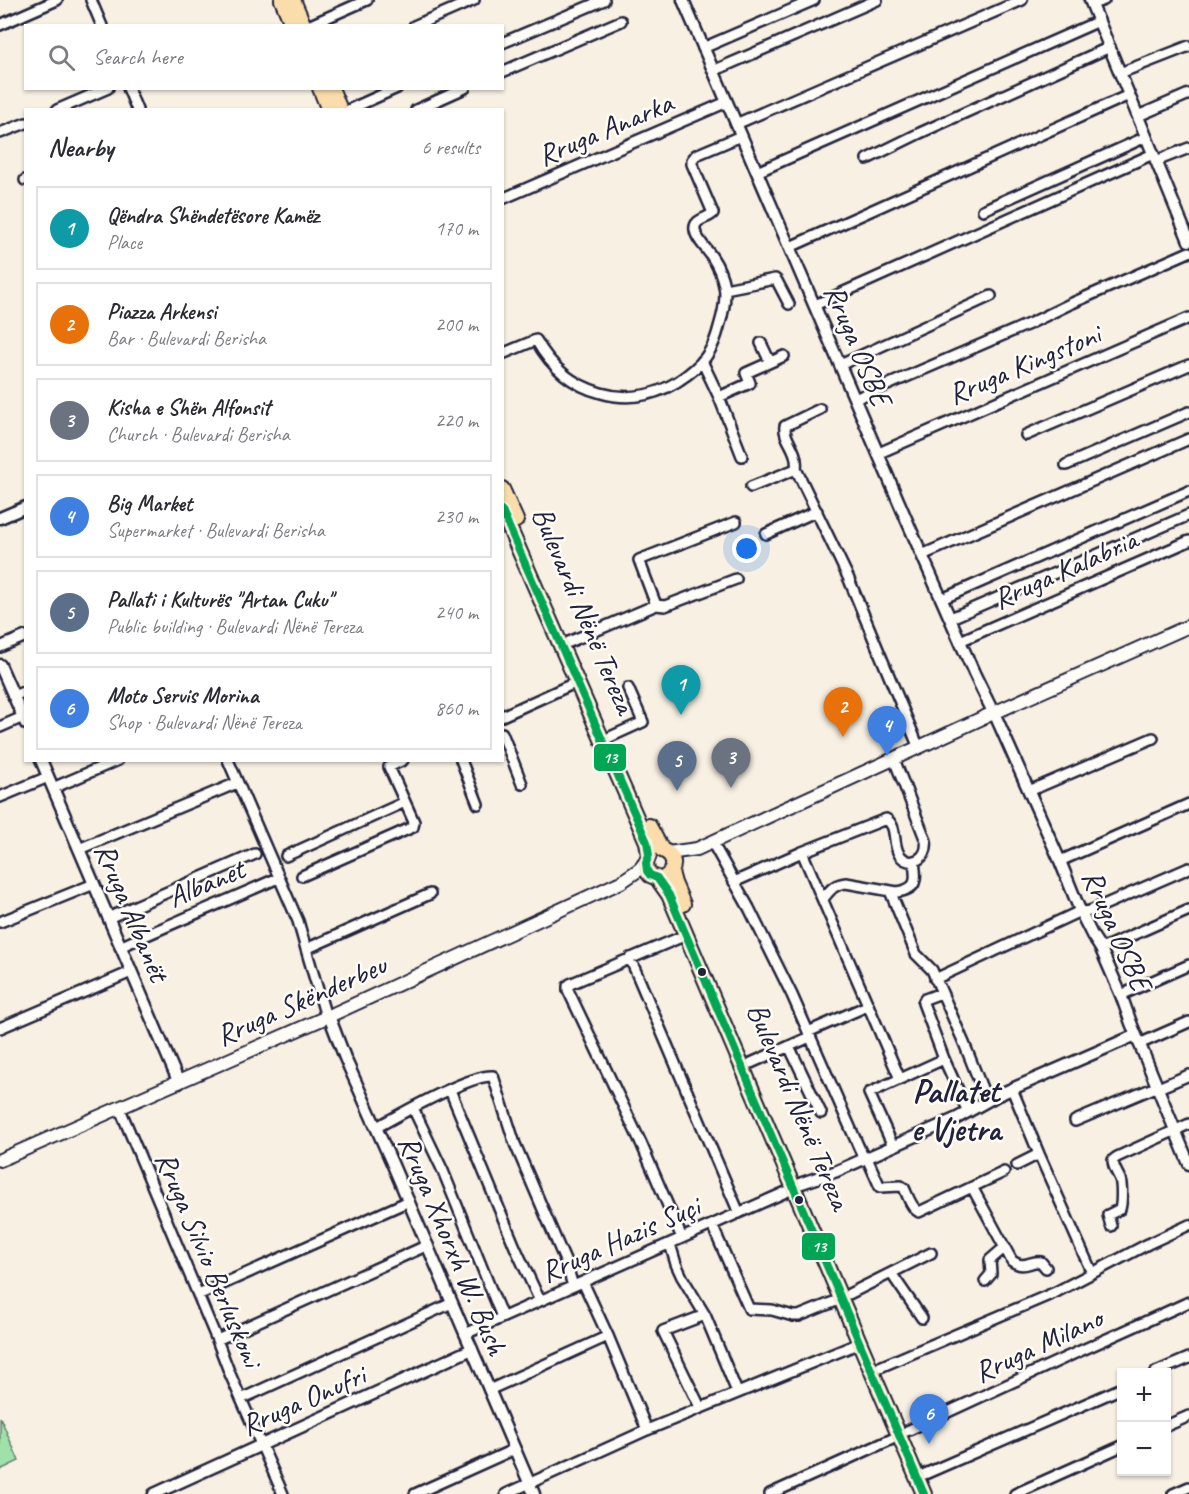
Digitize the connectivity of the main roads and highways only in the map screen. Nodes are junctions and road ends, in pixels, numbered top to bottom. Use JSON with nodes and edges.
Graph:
{"nodes":[{"id":1,"x":282,"y":0,"type":"edge"},
{"id":2,"x":293,"y":0,"type":"edge"},
{"id":3,"x":291,"y":24,"type":"edge"},
{"id":4,"x":305,"y":24,"type":"edge"},
{"id":5,"x":321,"y":90,"type":"edge"},
{"id":6,"x":332,"y":90,"type":"edge"},
{"id":7,"x":328,"y":108,"type":"edge"},
{"id":8,"x":339,"y":108,"type":"edge"},
{"id":9,"x":504,"y":494,"type":"edge"},
{"id":10,"x":507,"y":532,"type":"edge"},
{"id":11,"x":1189,"y":626,"type":"edge"},
{"id":12,"x":581,"y":680,"type":"junction"},
{"id":13,"x":697,"y":849,"type":"junction"},
{"id":14,"x":656,"y":855,"type":"junction"},
{"id":15,"x":672,"y":870,"type":"junction"},
{"id":16,"x":655,"y":877,"type":"junction"},
{"id":17,"x":621,"y":882,"type":"junction"},
{"id":18,"x":0,"y":1161,"type":"edge"},
{"id":19,"x":798,"y":1186,"type":"junction"},
{"id":20,"x":845,"y":1296,"type":"junction"},
{"id":21,"x":903,"y":1434,"type":"junction"},
{"id":22,"x":924,"y":1494,"type":"edge"},
{"id":23,"x":933,"y":1494,"type":"edge"}],
"edges":[{"from":1,"to":3,"type":"main road"},
{"from":2,"to":4,"type":"main road"},
{"from":5,"to":7,"type":"main road"},
{"from":6,"to":8,"type":"main road"},
{"from":9,"to":12,"type":"main road","name":"Bulevardi Nënë Tereza"},
{"from":10,"to":12,"type":"main road","name":"Bulevardi Nënë Tereza"},
{"from":11,"to":13,"type":"main road"},
{"from":12,"to":14,"type":"main road","name":"Bulevardi Nënë Tereza"},
{"from":12,"to":14,"type":"main road","name":"Bulevardi Nënë Tereza"},
{"from":13,"to":14,"type":"main road"},
{"from":13,"to":15,"type":"main road"},
{"from":14,"to":15,"type":"main road","name":"Bulevardi Nënë Tereza"},
{"from":14,"to":16,"type":"main road","name":"Bulevardi Nënë Tereza"},
{"from":14,"to":17,"type":"main road","name":"Rruga Skënderbeu"},
{"from":15,"to":16,"type":"main road"},
{"from":15,"to":19,"type":"main road","name":"Bulevardi Nënë Tereza"},
{"from":16,"to":17,"type":"main road","name":"Rruga Skënderbeu"},
{"from":16,"to":19,"type":"main road","name":"Bulevardi Nënë Tereza"},
{"from":17,"to":18,"type":"main road","name":"Rruga Skënderbeu"},
{"from":19,"to":20,"type":"main road","name":"Bulevardi Nënë Tereza"},
{"from":20,"to":21,"type":"main road","name":"Bulevardi Nënë Tereza"},
{"from":20,"to":21,"type":"main road","name":"Bulevardi Nënë Tereza"},
{"from":21,"to":22,"type":"main road","name":"Bulevardi Nënë Tereza"},
{"from":21,"to":23,"type":"main road","name":"Bulevardi Nënë Tereza"}]}
